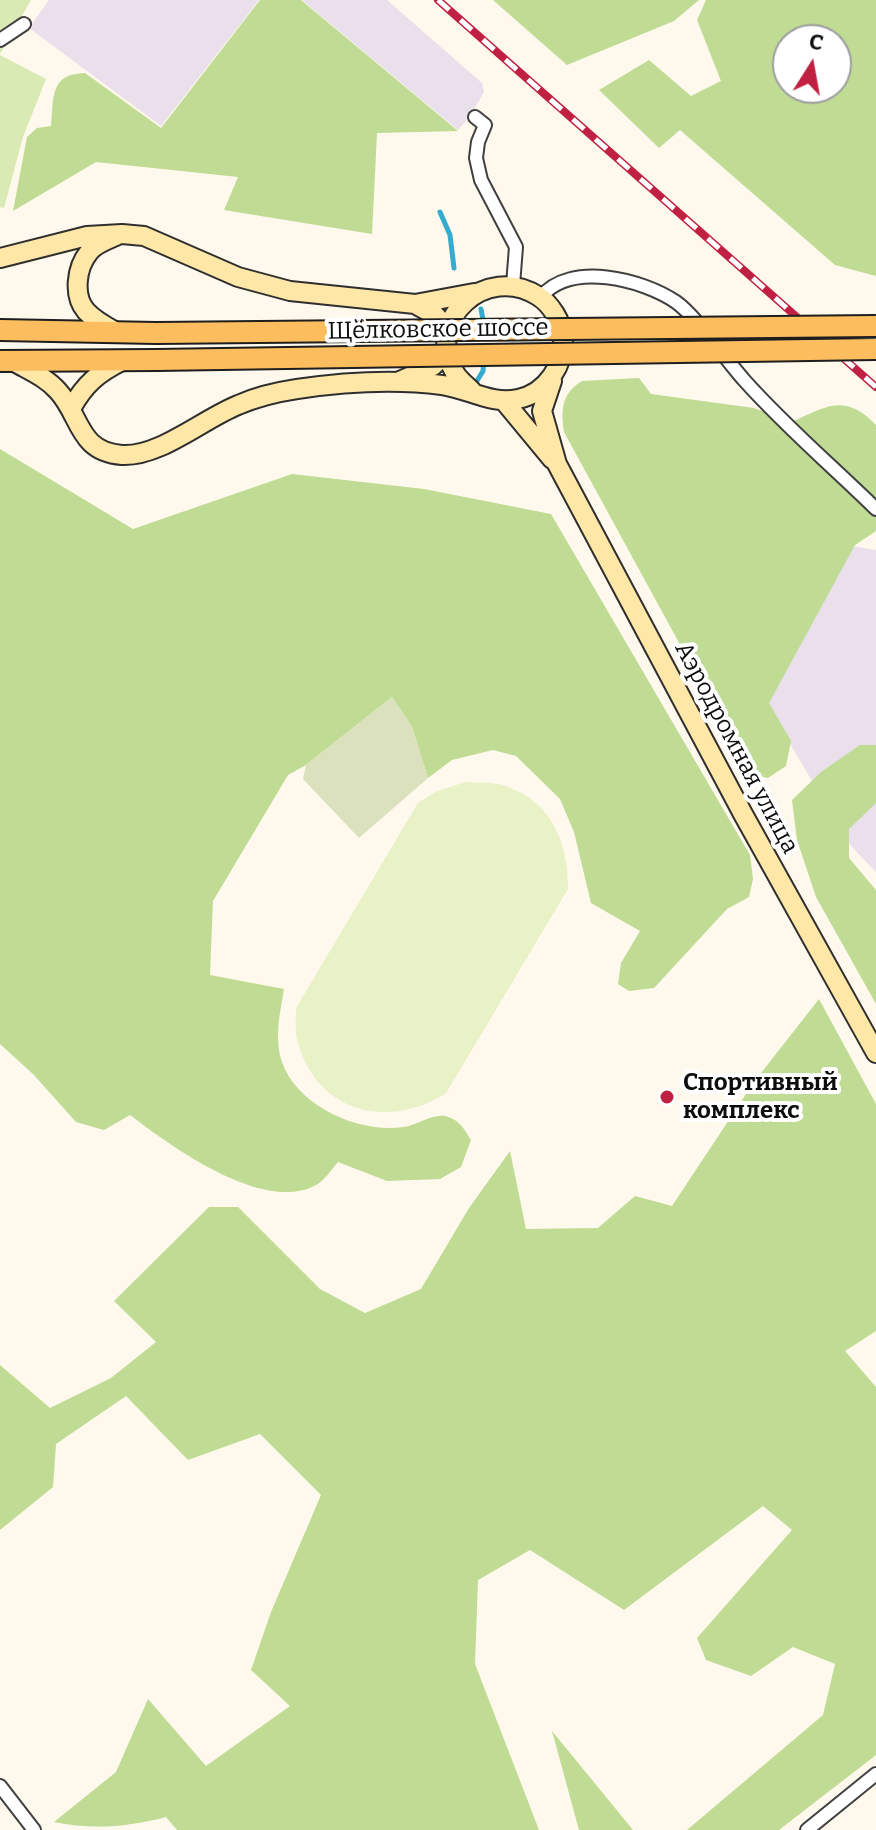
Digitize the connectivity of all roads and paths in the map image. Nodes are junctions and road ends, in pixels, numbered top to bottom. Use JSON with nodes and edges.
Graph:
{"nodes":[{"id":1,"x":24,"y":24,"type":"dead end"},
{"id":2,"x":0,"y":40,"type":"edge"},
{"id":3,"x":475,"y":117,"type":"dead end"},
{"id":4,"x":122,"y":234,"type":"junction"},
{"id":5,"x":0,"y":258,"type":"edge"},
{"id":6,"x":513,"y":285,"type":"junction"},
{"id":7,"x":474,"y":293,"type":"junction"},
{"id":8,"x":541,"y":297,"type":"junction"},
{"id":9,"x":415,"y":304,"type":"junction"},
{"id":10,"x":876,"y":326,"type":"edge"},
{"id":11,"x":448,"y":329,"type":"junction"},
{"id":12,"x":0,"y":330,"type":"edge"},
{"id":13,"x":118,"y":333,"type":"junction"},
{"id":14,"x":876,"y":349,"type":"edge"},
{"id":15,"x":447,"y":352,"type":"junction"},
{"id":16,"x":6,"y":361,"type":"edge"},
{"id":17,"x":122,"y":361,"type":"junction"},
{"id":18,"x":554,"y":375,"type":"junction"},
{"id":19,"x":397,"y":383,"type":"junction"},
{"id":20,"x":472,"y":391,"type":"junction"},
{"id":21,"x":504,"y":401,"type":"junction"},
{"id":22,"x":72,"y":407,"type":"junction"},
{"id":23,"x":557,"y":464,"type":"junction"},
{"id":24,"x":876,"y":509,"type":"edge"},
{"id":25,"x":876,"y":1053,"type":"edge"},
{"id":26,"x":876,"y":1774,"type":"edge"},
{"id":27,"x":0,"y":1786,"type":"edge"},
{"id":28,"x":34,"y":1830,"type":"edge"},
{"id":29,"x":807,"y":1830,"type":"edge"}],
"edges":[{"from":1,"to":2,"type":"street"},
{"from":3,"to":6,"type":"street"},
{"from":4,"to":5,"type":"street"},
{"from":4,"to":9,"type":"street"},
{"from":4,"to":13,"type":"street"},
{"from":6,"to":7,"type":"street"},
{"from":6,"to":8,"type":"street"},
{"from":7,"to":9,"type":"street"},
{"from":7,"to":11,"type":"street"},
{"from":8,"to":18,"type":"street"},
{"from":8,"to":24,"type":"street"},
{"from":9,"to":11,"type":"street"},
{"from":10,"to":13,"type":"main road","name":"Щёлковское шоссе","bridge":true},
{"from":11,"to":15,"type":"street"},
{"from":12,"to":13,"type":"main road","name":"Щёлковское шоссе"},
{"from":14,"to":17,"type":"main road","name":"Щёлковское шоссе","bridge":true},
{"from":15,"to":19,"type":"street"},
{"from":15,"to":20,"type":"street"},
{"from":16,"to":17,"type":"main road","name":"Щёлковское шоссе"},
{"from":16,"to":22,"type":"street"},
{"from":17,"to":22,"type":"street"},
{"from":18,"to":21,"type":"street"},
{"from":18,"to":23,"type":"street"},
{"from":19,"to":20,"type":"street"},
{"from":19,"to":22,"type":"street"},
{"from":20,"to":21,"type":"street"},
{"from":21,"to":23,"type":"street"},
{"from":23,"to":25,"type":"street","name":"Аэродромная улица"},
{"from":26,"to":29,"type":"street"},
{"from":27,"to":28,"type":"street"}]}
